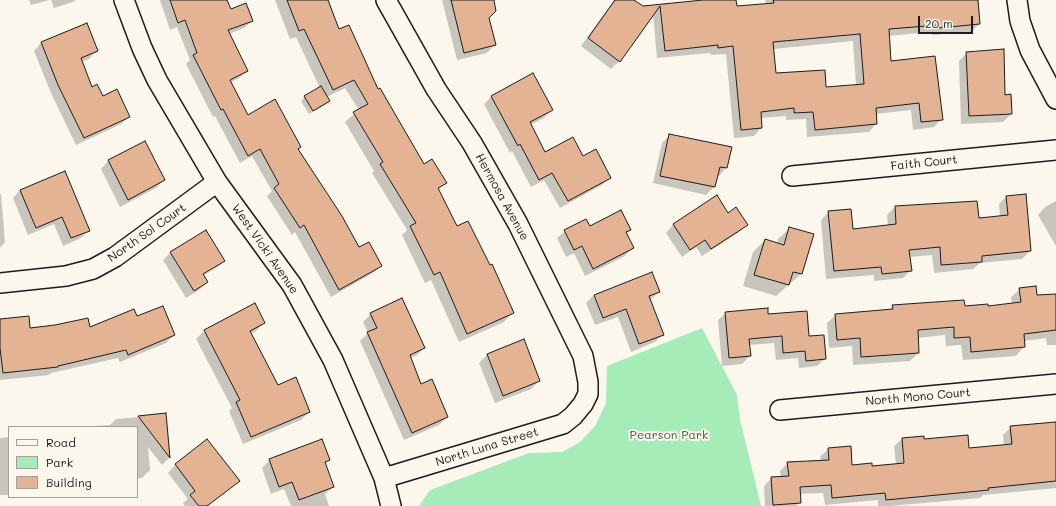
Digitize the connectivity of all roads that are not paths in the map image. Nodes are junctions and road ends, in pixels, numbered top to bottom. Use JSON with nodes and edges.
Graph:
{"nodes":[{"id":1,"x":124,"y":0,"type":"edge"},
{"id":2,"x":386,"y":0,"type":"edge"},
{"id":3,"x":1017,"y":0,"type":"edge"},
{"id":4,"x":1056,"y":99,"type":"edge"},
{"id":5,"x":1056,"y":150,"type":"edge"},
{"id":6,"x":792,"y":176,"type":"dead end"},
{"id":7,"x":217,"y":182,"type":"junction"},
{"id":8,"x":0,"y":283,"type":"edge"},
{"id":9,"x":1056,"y":384,"type":"edge"},
{"id":10,"x":583,"y":404,"type":"joint"},
{"id":11,"x":780,"y":410,"type":"dead end"},
{"id":12,"x":384,"y":478,"type":"junction"},
{"id":13,"x":392,"y":506,"type":"edge"}],
"edges":[{"from":1,"to":7,"type":"street","name":"West Vicki Avenue"},
{"from":2,"to":10,"type":"street","name":"Hermosa Avenue"},
{"from":3,"to":4,"type":"street"},
{"from":5,"to":6,"type":"street","name":"Faith Court"},
{"from":7,"to":8,"type":"street","name":"North Sol Court"},
{"from":7,"to":12,"type":"street","name":"West Vicki Avenue"},
{"from":9,"to":11,"type":"street","name":"North Mono Court"},
{"from":10,"to":12,"type":"street","name":"North Luna Street"},
{"from":12,"to":13,"type":"street","name":"West Vicki Avenue"}]}
